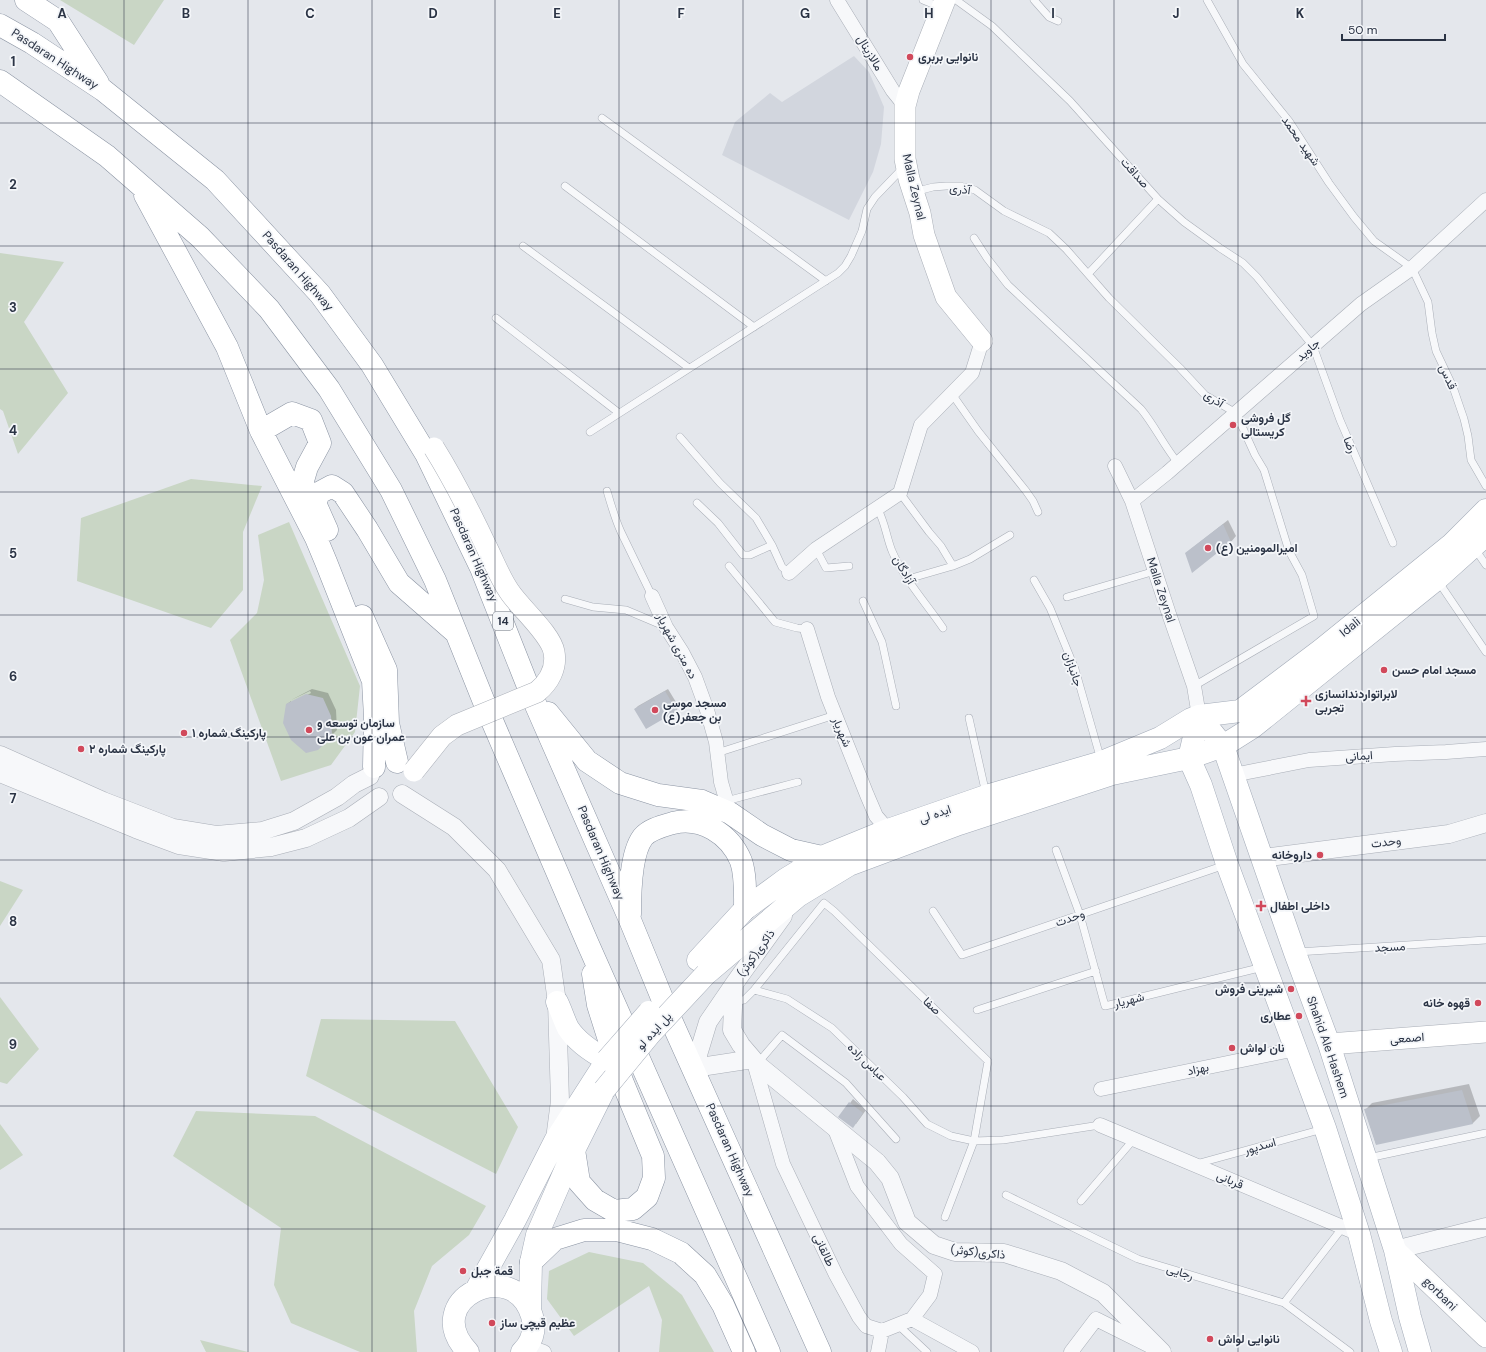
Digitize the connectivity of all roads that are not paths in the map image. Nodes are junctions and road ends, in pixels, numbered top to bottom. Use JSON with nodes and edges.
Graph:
{"nodes":[{"id":1,"x":26,"y":0,"type":"edge"},
{"id":2,"x":837,"y":0,"type":"edge"},
{"id":3,"x":923,"y":0,"type":"edge"},
{"id":4,"x":1034,"y":0,"type":"edge"},
{"id":5,"x":1207,"y":0,"type":"edge"},
{"id":6,"x":948,"y":3,"type":"edge"},
{"id":7,"x":1058,"y":21,"type":"dead end"},
{"id":8,"x":0,"y":25,"type":"edge"},
{"id":9,"x":0,"y":81,"type":"edge"},
{"id":10,"x":103,"y":90,"type":"junction"},
{"id":11,"x":904,"y":106,"type":"junction"},
{"id":12,"x":602,"y":118,"type":"dead end"},
{"id":13,"x":905,"y":159,"type":"junction"},
{"id":14,"x":139,"y":184,"type":"junction"},
{"id":15,"x":565,"y":186,"type":"dead end"},
{"id":16,"x":914,"y":192,"type":"junction"},
{"id":17,"x":1158,"y":199,"type":"junction"},
{"id":18,"x":1486,"y":200,"type":"edge"},
{"id":19,"x":974,"y":238,"type":"dead end"},
{"id":20,"x":523,"y":246,"type":"dead end"},
{"id":21,"x":1412,"y":268,"type":"junction"},
{"id":22,"x":1088,"y":274,"type":"junction"},
{"id":23,"x":826,"y":281,"type":"junction"},
{"id":24,"x":496,"y":318,"type":"dead end"},
{"id":25,"x":754,"y":326,"type":"junction"},
{"id":26,"x":982,"y":341,"type":"joint"},
{"id":27,"x":1313,"y":346,"type":"junction"},
{"id":28,"x":689,"y":368,"type":"junction"},
{"id":29,"x":952,"y":394,"type":"junction"},
{"id":30,"x":619,"y":413,"type":"junction"},
{"id":31,"x":1236,"y":413,"type":"junction"},
{"id":32,"x":409,"y":426,"type":"junction"},
{"id":33,"x":261,"y":431,"type":"junction"},
{"id":34,"x":590,"y":432,"type":"dead end"},
{"id":35,"x":680,"y":436,"type":"dead end"},
{"id":36,"x":1178,"y":463,"type":"junction"},
{"id":37,"x":1114,"y":466,"type":"dead end"},
{"id":38,"x":1486,"y":486,"type":"edge"},
{"id":39,"x":607,"y":491,"type":"dead end"},
{"id":40,"x":900,"y":493,"type":"junction"},
{"id":41,"x":1132,"y":501,"type":"junction"},
{"id":42,"x":315,"y":503,"type":"junction"},
{"id":43,"x":698,"y":503,"type":"dead end"},
{"id":44,"x":877,"y":508,"type":"junction"},
{"id":45,"x":1486,"y":510,"type":"edge"},
{"id":46,"x":1038,"y":512,"type":"dead end"},
{"id":47,"x":1010,"y":535,"type":"dead end"},
{"id":48,"x":1479,"y":540,"type":"edge"},
{"id":49,"x":1393,"y":543,"type":"dead end"},
{"id":50,"x":772,"y":545,"type":"junction"},
{"id":51,"x":816,"y":549,"type":"junction"},
{"id":52,"x":1486,"y":565,"type":"edge"},
{"id":53,"x":729,"y":566,"type":"dead end"},
{"id":54,"x":849,"y":566,"type":"dead end"},
{"id":55,"x":954,"y":566,"type":"junction"},
{"id":56,"x":1155,"y":571,"type":"junction"},
{"id":57,"x":789,"y":573,"type":"joint"},
{"id":58,"x":908,"y":579,"type":"junction"},
{"id":59,"x":1437,"y":579,"type":"junction"},
{"id":60,"x":1034,"y":580,"type":"dead end"},
{"id":61,"x":652,"y":596,"type":"joint"},
{"id":62,"x":1067,"y":597,"type":"dead end"},
{"id":63,"x":565,"y":599,"type":"dead end"},
{"id":64,"x":863,"y":601,"type":"dead end"},
{"id":65,"x":666,"y":627,"type":"junction"},
{"id":66,"x":943,"y":628,"type":"dead end"},
{"id":67,"x":806,"y":629,"type":"joint"},
{"id":68,"x":457,"y":634,"type":"junction"},
{"id":69,"x":1486,"y":652,"type":"edge"},
{"id":70,"x":1194,"y":686,"type":"junction"},
{"id":71,"x":531,"y":694,"type":"junction"},
{"id":72,"x":896,"y":706,"type":"dead end"},
{"id":73,"x":835,"y":715,"type":"junction"},
{"id":74,"x":1199,"y":716,"type":"junction"},
{"id":75,"x":969,"y":718,"type":"dead end"},
{"id":76,"x":1222,"y":746,"type":"junction"},
{"id":77,"x":1486,"y":749,"type":"edge"},
{"id":78,"x":717,"y":753,"type":"junction"},
{"id":79,"x":0,"y":756,"type":"edge"},
{"id":80,"x":1189,"y":758,"type":"junction"},
{"id":81,"x":1102,"y":762,"type":"junction"},
{"id":82,"x":372,"y":772,"type":"junction"},
{"id":83,"x":0,"y":773,"type":"edge"},
{"id":84,"x":1233,"y":775,"type":"junction"},
{"id":85,"x":405,"y":776,"type":"junction"},
{"id":86,"x":798,"y":782,"type":"dead end"},
{"id":87,"x":379,"y":796,"type":"junction"},
{"id":88,"x":986,"y":796,"type":"junction"},
{"id":89,"x":728,"y":807,"type":"junction"},
{"id":90,"x":1486,"y":823,"type":"edge"},
{"id":91,"x":888,"y":830,"type":"junction"},
{"id":92,"x":1056,"y":850,"type":"dead end"},
{"id":93,"x":822,"y":857,"type":"junction"},
{"id":94,"x":1262,"y":858,"type":"junction"},
{"id":95,"x":1227,"y":864,"type":"junction"},
{"id":96,"x":798,"y":896,"type":"junction"},
{"id":97,"x":746,"y":909,"type":"junction"},
{"id":98,"x":933,"y":911,"type":"dead end"},
{"id":99,"x":1080,"y":915,"type":"junction"},
{"id":100,"x":630,"y":920,"type":"junction"},
{"id":101,"x":1486,"y":940,"type":"edge"},
{"id":102,"x":588,"y":944,"type":"junction"},
{"id":103,"x":1295,"y":953,"type":"junction"},
{"id":104,"x":1265,"y":966,"type":"junction"},
{"id":105,"x":702,"y":967,"type":"junction"},
{"id":106,"x":1096,"y":971,"type":"junction"},
{"id":107,"x":734,"y":984,"type":"junction"},
{"id":108,"x":754,"y":990,"type":"junction"},
{"id":109,"x":557,"y":1002,"type":"junction"},
{"id":110,"x":733,"y":1002,"type":"junction"},
{"id":111,"x":977,"y":1010,"type":"dead end"},
{"id":112,"x":1486,"y":1032,"type":"edge"},
{"id":113,"x":1329,"y":1044,"type":"junction"},
{"id":114,"x":1296,"y":1049,"type":"junction"},
{"id":115,"x":607,"y":1060,"type":"junction"},
{"id":116,"x":755,"y":1062,"type":"junction"},
{"id":117,"x":694,"y":1068,"type":"junction"},
{"id":118,"x":1101,"y":1089,"type":"dead end"},
{"id":119,"x":1100,"y":1125,"type":"joint"},
{"id":120,"x":834,"y":1127,"type":"junction"},
{"id":121,"x":1325,"y":1128,"type":"junction"},
{"id":122,"x":1486,"y":1133,"type":"edge"},
{"id":123,"x":896,"y":1139,"type":"dead end"},
{"id":124,"x":1134,"y":1139,"type":"junction"},
{"id":125,"x":974,"y":1141,"type":"junction"},
{"id":126,"x":564,"y":1145,"type":"junction"},
{"id":127,"x":1365,"y":1158,"type":"junction"},
{"id":128,"x":1194,"y":1165,"type":"junction"},
{"id":129,"x":1006,"y":1195,"type":"dead end"},
{"id":130,"x":1081,"y":1202,"type":"dead end"},
{"id":131,"x":945,"y":1217,"type":"dead end"},
{"id":132,"x":1486,"y":1227,"type":"edge"},
{"id":133,"x":1351,"y":1231,"type":"junction"},
{"id":134,"x":1394,"y":1250,"type":"junction"},
{"id":135,"x":490,"y":1265,"type":"junction"},
{"id":136,"x":531,"y":1269,"type":"junction"},
{"id":137,"x":476,"y":1290,"type":"junction"},
{"id":138,"x":1284,"y":1303,"type":"junction"},
{"id":139,"x":530,"y":1309,"type":"junction"},
{"id":140,"x":912,"y":1319,"type":"junction"},
{"id":141,"x":898,"y":1325,"type":"junction"},
{"id":142,"x":882,"y":1331,"type":"junction"},
{"id":143,"x":1486,"y":1337,"type":"edge"},
{"id":144,"x":531,"y":1350,"type":"edge"},
{"id":145,"x":1160,"y":1351,"type":"edge"},
{"id":146,"x":468,"y":1352,"type":"edge"},
{"id":147,"x":744,"y":1352,"type":"edge"},
{"id":148,"x":769,"y":1352,"type":"edge"},
{"id":149,"x":820,"y":1352,"type":"edge"},
{"id":150,"x":878,"y":1352,"type":"edge"},
{"id":151,"x":927,"y":1352,"type":"edge"},
{"id":152,"x":972,"y":1352,"type":"edge"},
{"id":153,"x":1071,"y":1352,"type":"edge"},
{"id":154,"x":1350,"y":1352,"type":"edge"},
{"id":155,"x":1391,"y":1352,"type":"edge"},
{"id":156,"x":1420,"y":1352,"type":"edge"}],
"edges":[{"from":1,"to":10,"type":"main road"},
{"from":2,"to":11,"type":"street","name":"مالازینال"},
{"from":3,"to":6,"type":"lane","name":"صداقت"},
{"from":4,"to":7,"type":"lane"},
{"from":5,"to":21,"type":"lane","name":"شهید محمد"},
{"from":6,"to":11,"type":"main road","name":"Malla Zeynal"},
{"from":6,"to":17,"type":"lane","name":"صداقت"},
{"from":8,"to":10,"type":"main road","name":"Pasdaran Highway","number":"14"},
{"from":9,"to":14,"type":"main road"},
{"from":10,"to":32,"type":"main road","name":"Pasdaran Highway","number":"14"},
{"from":11,"to":13,"type":"main road","name":"Malla Zeynal"},
{"from":12,"to":23,"type":"lane"},
{"from":13,"to":16,"type":"main road","name":"Malla Zeynal"},
{"from":13,"to":23,"type":"lane"},
{"from":14,"to":33,"type":"main road"},
{"from":14,"to":68,"type":"main road"},
{"from":15,"to":25,"type":"lane"},
{"from":16,"to":22,"type":"lane","name":"آذری"},
{"from":16,"to":26,"type":"main road","name":"Malla Zeynal"},
{"from":17,"to":22,"type":"lane"},
{"from":17,"to":27,"type":"lane","name":"صداقت"},
{"from":18,"to":21,"type":"street","name":"جاوید"},
{"from":19,"to":36,"type":"lane"},
{"from":20,"to":28,"type":"lane"},
{"from":21,"to":27,"type":"street","name":"جاوید"},
{"from":21,"to":38,"type":"lane","name":"قدس"},
{"from":22,"to":31,"type":"lane","name":"آذری"},
{"from":23,"to":25,"type":"lane"},
{"from":24,"to":30,"type":"lane"},
{"from":25,"to":28,"type":"lane"},
{"from":26,"to":29,"type":"street"},
{"from":27,"to":31,"type":"street","name":"جاوید"},
{"from":27,"to":49,"type":"lane","name":"رضا"},
{"from":28,"to":30,"type":"lane"},
{"from":29,"to":40,"type":"street"},
{"from":29,"to":46,"type":"lane"},
{"from":30,"to":34,"type":"lane"},
{"from":31,"to":36,"type":"street","name":"جاوید"},
{"from":31,"to":70,"type":"lane","name":"آذری"},
{"from":32,"to":71,"type":"main road","name":"Pasdaran Highway","number":"14"},
{"from":32,"to":85,"type":"main road","bridge":true},
{"from":33,"to":42,"type":"main road"},
{"from":33,"to":82,"type":"main road"},
{"from":35,"to":50,"type":"lane"},
{"from":36,"to":41,"type":"street","name":"جاوید"},
{"from":37,"to":41,"type":"street","name":"Malla Zeynal"},
{"from":39,"to":61,"type":"lane"},
{"from":40,"to":44,"type":"street"},
{"from":40,"to":55,"type":"lane"},
{"from":41,"to":56,"type":"street","name":"Malla Zeynal"},
{"from":42,"to":68,"type":"main road"},
{"from":42,"to":85,"type":"main road"},
{"from":43,"to":50,"type":"lane"},
{"from":44,"to":51,"type":"street"},
{"from":44,"to":58,"type":"lane","name":"آزادگان"},
{"from":45,"to":74,"type":"main road","name":"Idali"},
{"from":47,"to":55,"type":"lane"},
{"from":48,"to":52,"type":"lane"},
{"from":48,"to":59,"type":"main road","name":"Idali"},
{"from":50,"to":57,"type":"lane"},
{"from":51,"to":54,"type":"lane"},
{"from":51,"to":57,"type":"street"},
{"from":53,"to":67,"type":"lane"},
{"from":55,"to":58,"type":"lane"},
{"from":56,"to":62,"type":"lane"},
{"from":56,"to":70,"type":"street","name":"Malla Zeynal"},
{"from":58,"to":66,"type":"lane","name":"آزادگان"},
{"from":59,"to":69,"type":"lane"},
{"from":59,"to":76,"type":"main road","name":"Idali"},
{"from":60,"to":81,"type":"lane","name":"جانبازان"},
{"from":61,"to":65,"type":"street","name":"ده متری شهریار"},
{"from":63,"to":65,"type":"lane"},
{"from":64,"to":72,"type":"lane"},
{"from":65,"to":78,"type":"street","name":"ده متری شهریار"},
{"from":67,"to":73,"type":"street","name":"شهریار"},
{"from":68,"to":102,"type":"main road"},
{"from":70,"to":74,"type":"street","name":"Malla Zeynal"},
{"from":71,"to":89,"type":"main road"},
{"from":71,"to":100,"type":"main road","name":"Pasdaran Highway","number":"14"},
{"from":73,"to":78,"type":"lane"},
{"from":73,"to":91,"type":"street","name":"شهریار"},
{"from":74,"to":76,"type":"main road","name":"Shahid Ale Hashem"},
{"from":74,"to":80,"type":"main road"},
{"from":74,"to":81,"type":"main road","name":"ایده لی"},
{"from":75,"to":88,"type":"lane"},
{"from":76,"to":80,"type":"main road","name":"Idali"},
{"from":76,"to":84,"type":"main road","name":"Shahid Ale Hashem"},
{"from":77,"to":84,"type":"street","name":"ایمانی"},
{"from":78,"to":89,"type":"street","name":"ده متری شهریار"},
{"from":79,"to":82,"type":"street"},
{"from":80,"to":95,"type":"main road"},
{"from":80,"to":96,"type":"main road","name":"ایده لی"},
{"from":81,"to":88,"type":"main road","name":"ایده لی"},
{"from":82,"to":85,"type":"street"},
{"from":82,"to":87,"type":"street"},
{"from":83,"to":87,"type":"street"},
{"from":84,"to":94,"type":"main road","name":"Shahid Ale Hashem"},
{"from":85,"to":87,"type":"street"},
{"from":85,"to":109,"type":"street"},
{"from":86,"to":89,"type":"lane"},
{"from":88,"to":91,"type":"main road","name":"ایده لی"},
{"from":89,"to":93,"type":"main road"},
{"from":90,"to":94,"type":"street","name":"وحدت"},
{"from":91,"to":93,"type":"main road","name":"ایده لی"},
{"from":92,"to":99,"type":"lane","name":"شهریار"},
{"from":93,"to":97,"type":"main road","name":"ایده لی"},
{"from":94,"to":103,"type":"main road","name":"Shahid Ale Hashem"},
{"from":95,"to":99,"type":"lane","name":"وحدت"},
{"from":95,"to":104,"type":"main road"},
{"from":96,"to":105,"type":"main road","name":"ایده لی"},
{"from":96,"to":107,"type":"street","name":"ذاکری(کوثر)"},
{"from":97,"to":100,"type":"main road"},
{"from":97,"to":105,"type":"main road","name":"ایده لی"},
{"from":98,"to":99,"type":"lane","name":"وحدت"},
{"from":99,"to":106,"type":"lane","name":"شهریار"},
{"from":100,"to":117,"type":"main road","name":"Pasdaran Highway","number":"14"},
{"from":101,"to":103,"type":"lane","name":"مسجد"},
{"from":102,"to":126,"type":"main road"},
{"from":102,"to":148,"type":"main road"},
{"from":103,"to":113,"type":"main road","name":"Shahid Ale Hashem"},
{"from":104,"to":106,"type":"lane","name":"شهریار"},
{"from":104,"to":114,"type":"main road"},
{"from":105,"to":115,"type":"main road","name":"پل ایده لو","bridge":true},
{"from":105,"to":126,"type":"main road","name":"پل ایده لو","bridge":true},
{"from":106,"to":111,"type":"lane"},
{"from":107,"to":110,"type":"street","name":"ذاکری(کوثر)"},
{"from":107,"to":117,"type":"street"},
{"from":108,"to":110,"type":"lane","name":"صفا"},
{"from":108,"to":125,"type":"lane","name":"عباس زاده"},
{"from":108,"to":125,"type":"lane","name":"صفا"},
{"from":109,"to":115,"type":"main road"},
{"from":109,"to":126,"type":"street"},
{"from":110,"to":116,"type":"street","name":"ذاکری(کوثر)"},
{"from":112,"to":113,"type":"main road","name":"اصمعی"},
{"from":113,"to":127,"type":"main road","name":"Shahid Ale Hashem"},
{"from":114,"to":118,"type":"street","name":"بهزاد"},
{"from":114,"to":121,"type":"main road"},
{"from":115,"to":126,"type":"main road","name":"پل ایده لو"},
{"from":116,"to":117,"type":"street"},
{"from":116,"to":120,"type":"street","name":"ذاکری(کوثر)"},
{"from":116,"to":123,"type":"lane"},
{"from":116,"to":142,"type":"street","name":"طالقانی"},
{"from":117,"to":149,"type":"main road","name":"Pasdaran Highway","number":"14"},
{"from":119,"to":124,"type":"street","name":"قربانی"},
{"from":119,"to":125,"type":"lane"},
{"from":120,"to":140,"type":"street"},
{"from":120,"to":145,"type":"street","name":"ذاکری(کوثر)"},
{"from":121,"to":128,"type":"lane","name":"اسدپور"},
{"from":121,"to":133,"type":"main road"},
{"from":122,"to":127,"type":"lane"},
{"from":124,"to":128,"type":"street","name":"قربانی"},
{"from":124,"to":130,"type":"lane"},
{"from":125,"to":131,"type":"lane"},
{"from":126,"to":135,"type":"main road"},
{"from":126,"to":136,"type":"main road"},
{"from":127,"to":134,"type":"main road","name":"Shahid Ale Hashem"},
{"from":128,"to":133,"type":"street","name":"قربانی"},
{"from":129,"to":138,"type":"lane","name":"رجایی"},
{"from":132,"to":134,"type":"street"},
{"from":133,"to":138,"type":"lane"},
{"from":133,"to":155,"type":"main road"},
{"from":134,"to":143,"type":"main road","name":"gorbani"},
{"from":134,"to":156,"type":"main road","name":"Shahid Ale Hashem"},
{"from":135,"to":136,"type":"main road"},
{"from":135,"to":137,"type":"main road"},
{"from":136,"to":139,"type":"main road"},
{"from":136,"to":147,"type":"main road"},
{"from":137,"to":139,"type":"main road"},
{"from":137,"to":146,"type":"main road"},
{"from":138,"to":154,"type":"lane","name":"رجایی"},
{"from":139,"to":144,"type":"main road"},
{"from":140,"to":141,"type":"street"},
{"from":140,"to":152,"type":"street"},
{"from":141,"to":142,"type":"street"},
{"from":141,"to":151,"type":"lane"},
{"from":142,"to":150,"type":"street"},
{"from":145,"to":153,"type":"street"}]}
